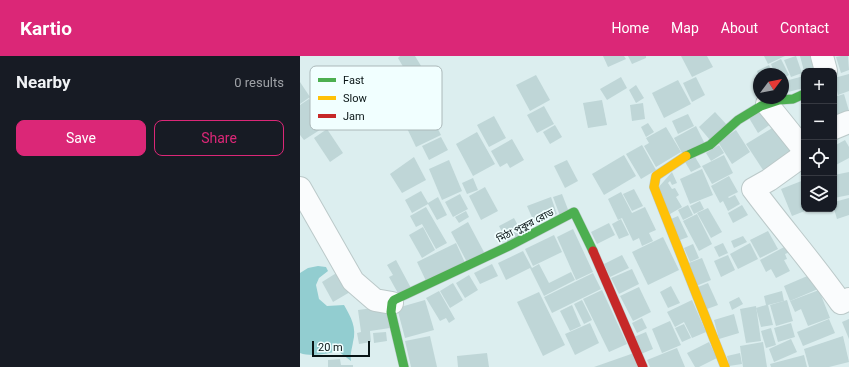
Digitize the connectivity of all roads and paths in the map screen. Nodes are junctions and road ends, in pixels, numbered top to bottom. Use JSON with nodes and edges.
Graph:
{"nodes":[{"id":1,"x":822,"y":56,"type":"edge"},
{"id":2,"x":825,"y":68,"type":"edge"},
{"id":3,"x":801,"y":95,"type":"edge"},
{"id":4,"x":789,"y":99,"type":"edge"},
{"id":5,"x":767,"y":104,"type":"joint"},
{"id":6,"x":849,"y":122,"type":"edge"},
{"id":7,"x":837,"y":127,"type":"edge"},
{"id":8,"x":801,"y":146,"type":"edge"},
{"id":9,"x":801,"y":155,"type":"edge"},
{"id":10,"x":300,"y":188,"type":"edge"},
{"id":11,"x":849,"y":299,"type":"edge"},
{"id":12,"x":392,"y":303,"type":"junction"},
{"id":13,"x":404,"y":367,"type":"edge"},
{"id":14,"x":643,"y":367,"type":"edge"},
{"id":15,"x":724,"y":367,"type":"edge"}],
"edges":[{"from":1,"to":2,"type":"street"},
{"from":3,"to":4,"type":"street"},
{"from":5,"to":8,"type":"street"},
{"from":5,"to":15,"type":"street"},
{"from":6,"to":7,"type":"street"},
{"from":9,"to":11,"type":"street"},
{"from":10,"to":12,"type":"street"},
{"from":12,"to":13,"type":"street"},
{"from":12,"to":14,"type":"street","name":"মিঠা পুকুর রোড"}]}
